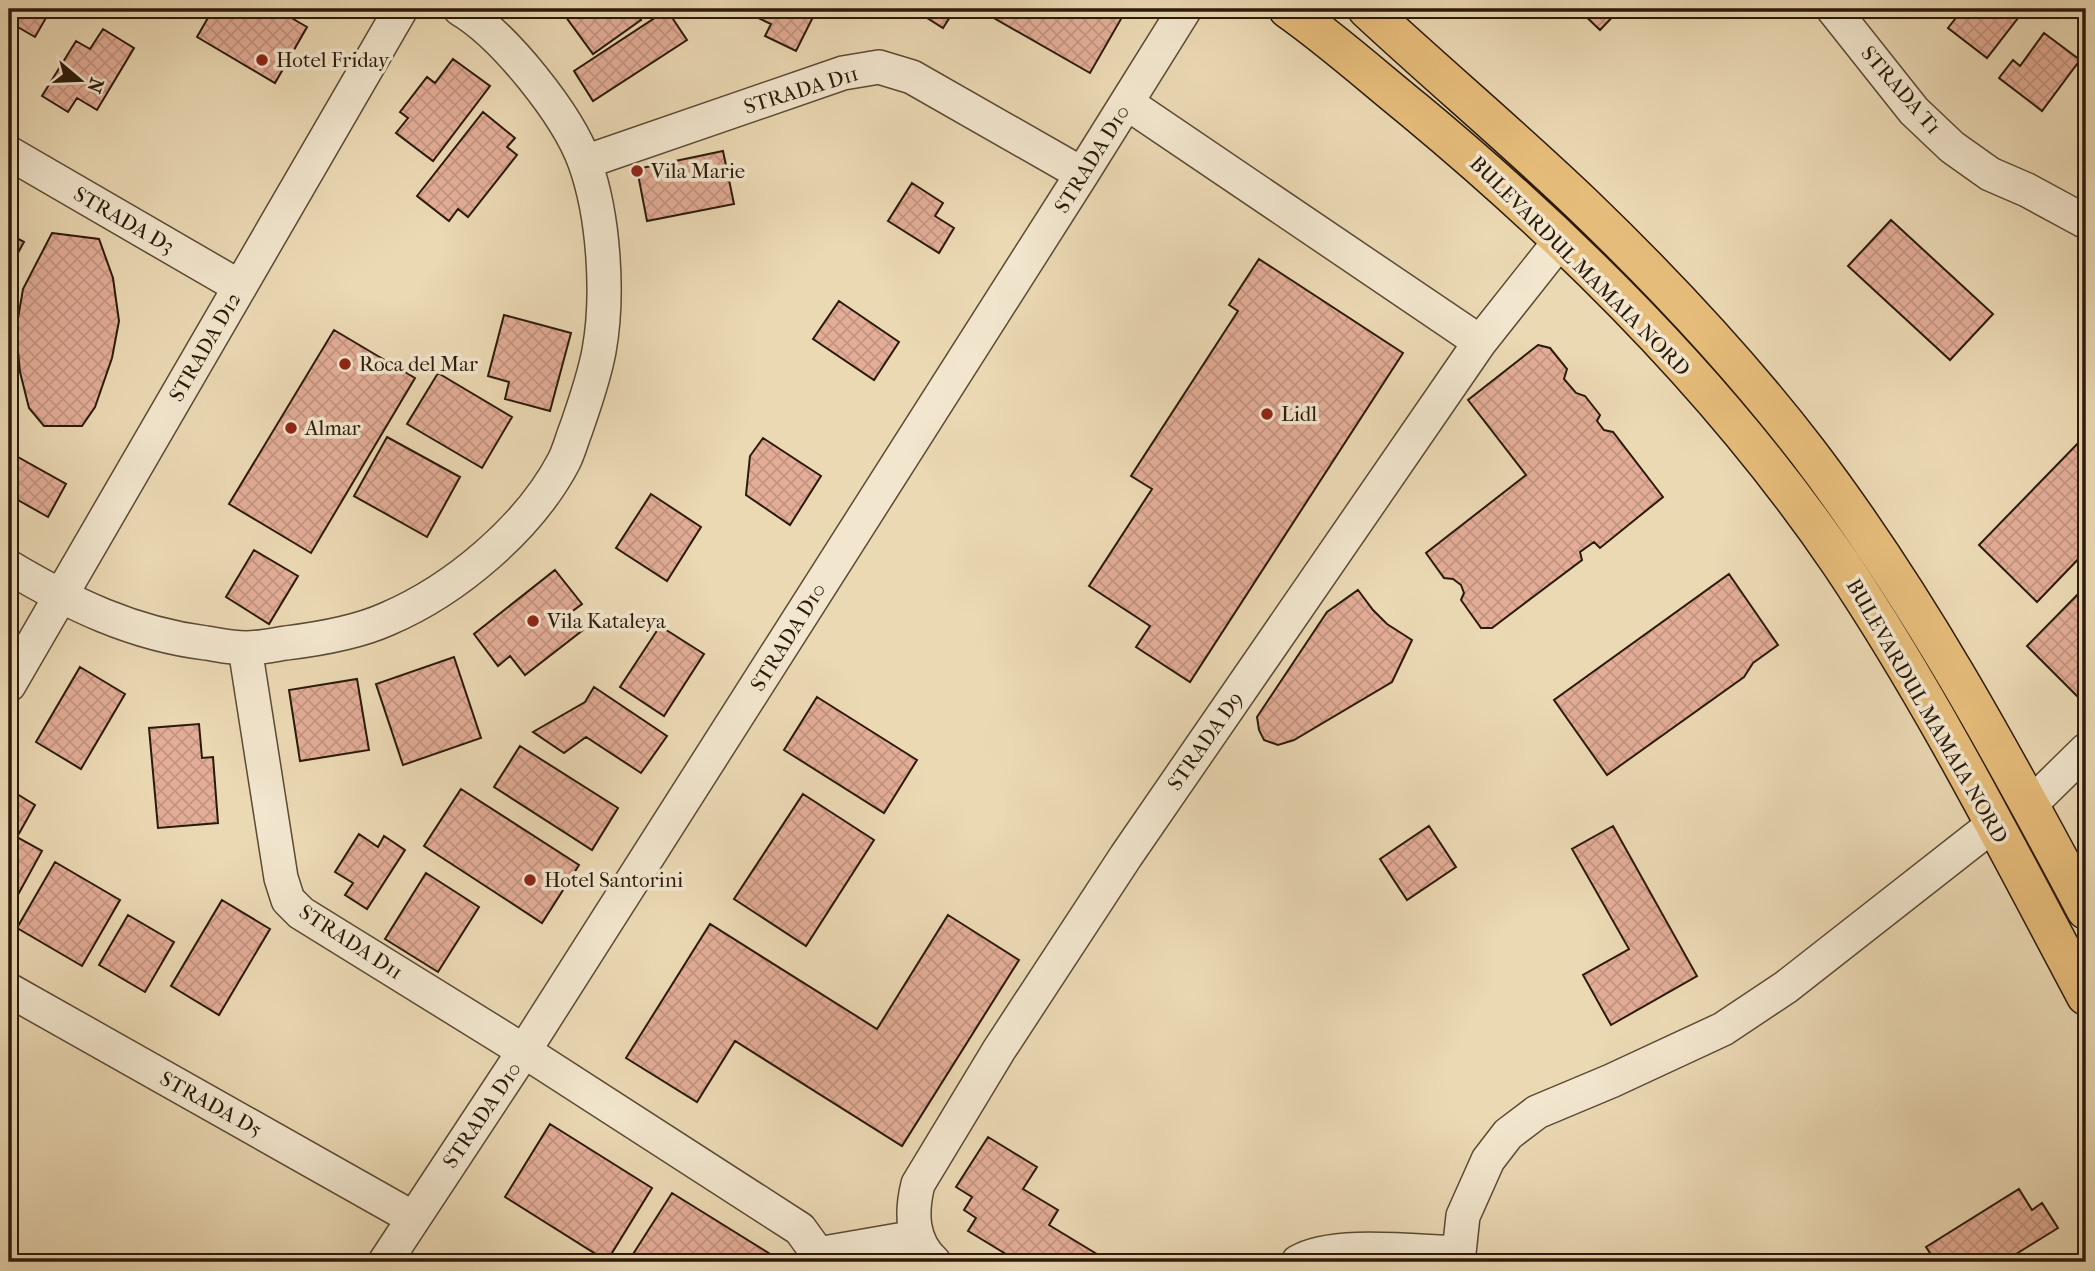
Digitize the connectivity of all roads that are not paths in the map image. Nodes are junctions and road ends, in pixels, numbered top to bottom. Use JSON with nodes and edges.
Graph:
{"nodes":[{"id":1,"x":401,"y":9,"type":"edge"},
{"id":2,"x":460,"y":9,"type":"edge"},
{"id":3,"x":1185,"y":9,"type":"edge"},
{"id":4,"x":1288,"y":9,"type":"edge"},
{"id":5,"x":1367,"y":9,"type":"edge"},
{"id":6,"x":1833,"y":9,"type":"edge"},
{"id":7,"x":1127,"y":103,"type":"junction"},
{"id":8,"x":9,"y":153,"type":"edge"},
{"id":9,"x":585,"y":162,"type":"junction"},
{"id":10,"x":1082,"y":174,"type":"junction"},
{"id":11,"x":2083,"y":215,"type":"edge"},
{"id":12,"x":1560,"y":241,"type":"junction"},
{"id":13,"x":240,"y":287,"type":"junction"},
{"id":14,"x":1480,"y":342,"type":"junction"},
{"id":15,"x":9,"y":567,"type":"edge"},
{"id":16,"x":60,"y":597,"type":"junction"},
{"id":17,"x":245,"y":648,"type":"junction"},
{"id":18,"x":9,"y":685,"type":"edge"},
{"id":19,"x":2086,"y":750,"type":"edge"},
{"id":20,"x":2030,"y":805,"type":"junction"},
{"id":21,"x":1994,"y":824,"type":"junction"},
{"id":22,"x":2086,"y":910,"type":"edge"},
{"id":23,"x":9,"y":990,"type":"edge"},
{"id":24,"x":2086,"y":996,"type":"edge"},
{"id":25,"x":524,"y":1051,"type":"junction"},
{"id":26,"x":413,"y":1218,"type":"junction"},
{"id":27,"x":925,"y":1250,"type":"edge"},
{"id":28,"x":816,"y":1258,"type":"edge"},
{"id":29,"x":1459,"y":1258,"type":"edge"},
{"id":30,"x":385,"y":1262,"type":"edge"},
{"id":31,"x":1298,"y":1262,"type":"edge"}],
"edges":[{"from":1,"to":13,"type":"street","name":"STRADA D12"},
{"from":2,"to":9,"type":"street"},
{"from":3,"to":7,"type":"street","name":"STRADA D10"},
{"from":4,"to":12,"type":"main road","name":"BULEVARDUL MAMAIA NORD"},
{"from":5,"to":20,"type":"main road","name":"BULEVARDUL MAMAIA NORD"},
{"from":6,"to":11,"type":"street","name":"STRADA T1"},
{"from":7,"to":10,"type":"street","name":"STRADA D10"},
{"from":7,"to":14,"type":"street"},
{"from":8,"to":13,"type":"street","name":"STRADA D3"},
{"from":9,"to":10,"type":"street","name":"STRADA D11"},
{"from":9,"to":17,"type":"street"},
{"from":10,"to":25,"type":"street","name":"STRADA D10"},
{"from":12,"to":14,"type":"street","name":"STRADA D9"},
{"from":12,"to":21,"type":"main road","name":"BULEVARDUL MAMAIA NORD"},
{"from":13,"to":16,"type":"street","name":"STRADA D12"},
{"from":14,"to":27,"type":"street","name":"STRADA D9"},
{"from":15,"to":16,"type":"street"},
{"from":16,"to":17,"type":"street"},
{"from":16,"to":18,"type":"street","name":"STRADA D12"},
{"from":17,"to":25,"type":"street","name":"STRADA D11"},
{"from":19,"to":20,"type":"street"},
{"from":20,"to":22,"type":"main road","name":"BULEVARDUL MAMAIA NORD"},
{"from":21,"to":24,"type":"main road","name":"BULEVARDUL MAMAIA NORD"},
{"from":21,"to":29,"type":"street"},
{"from":23,"to":26,"type":"street","name":"STRADA D5"},
{"from":25,"to":26,"type":"street","name":"STRADA D10"},
{"from":25,"to":28,"type":"street","name":"STRADA D11"},
{"from":26,"to":30,"type":"street","name":"STRADA D10"},
{"from":27,"to":28,"type":"street"},
{"from":29,"to":31,"type":"street"}]}
